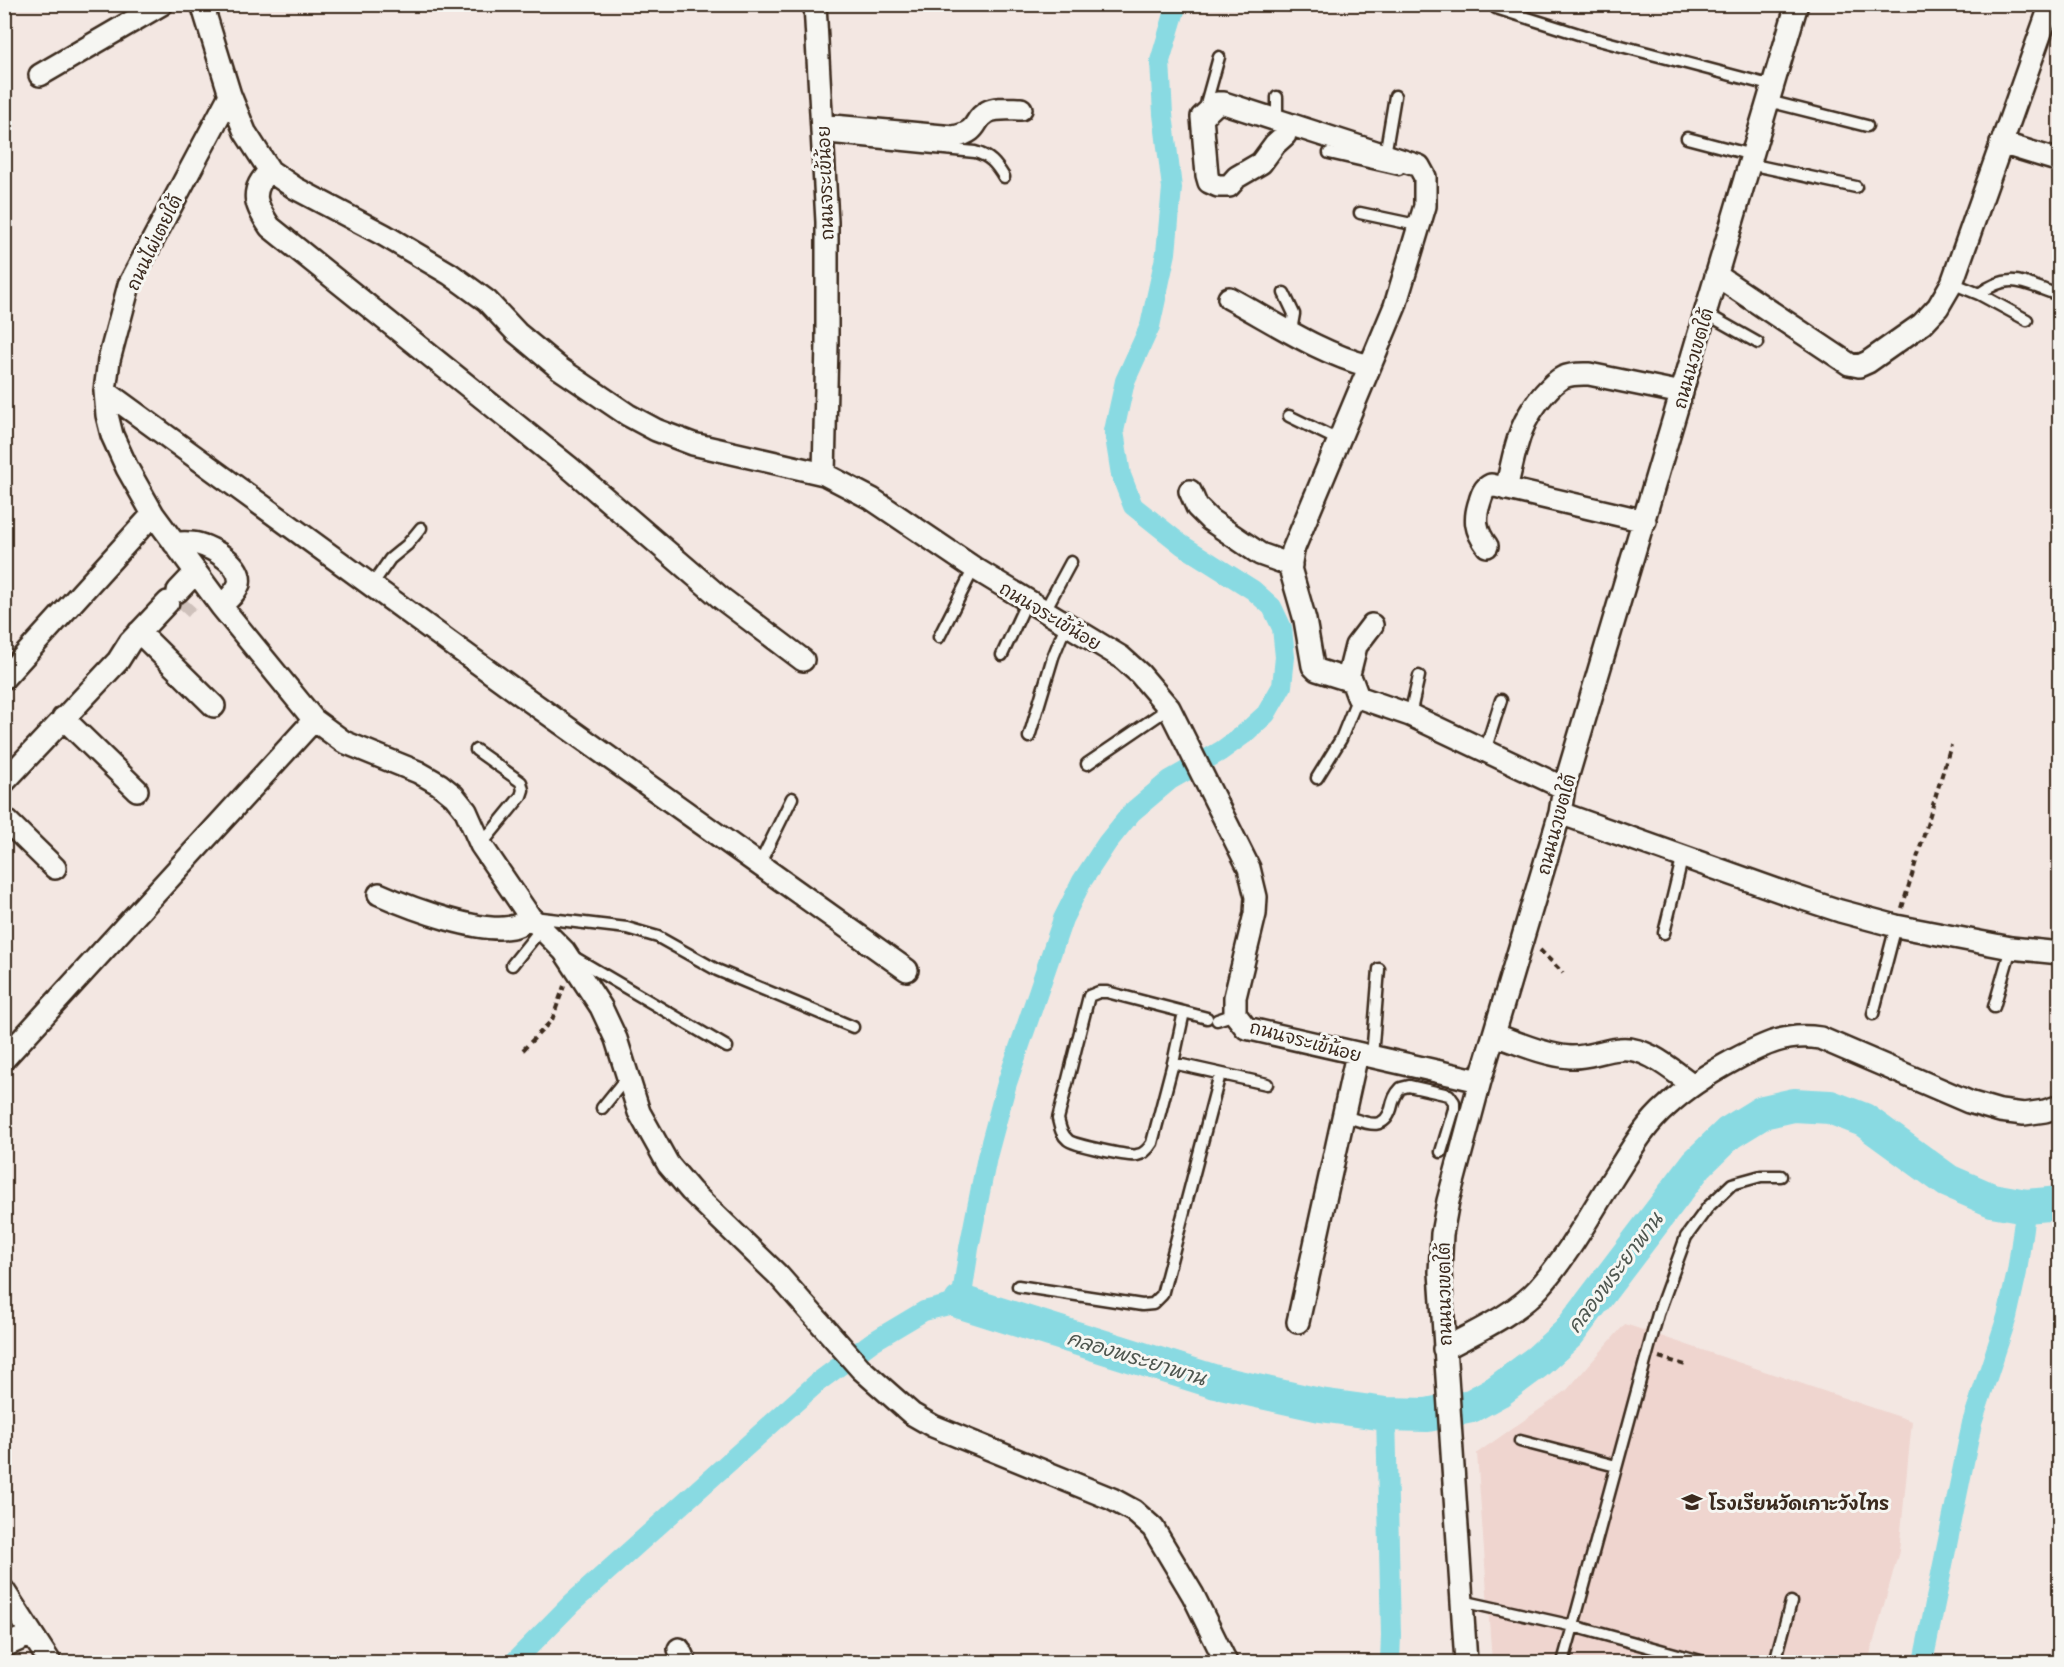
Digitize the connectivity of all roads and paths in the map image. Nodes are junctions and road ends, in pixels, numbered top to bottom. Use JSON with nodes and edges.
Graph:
{"nodes":[{"id":1,"x":162,"y":4,"type":"edge"},
{"id":2,"x":202,"y":4,"type":"edge"},
{"id":3,"x":815,"y":4,"type":"edge"},
{"id":4,"x":1797,"y":4,"type":"edge"},
{"id":5,"x":2051,"y":4,"type":"edge"},
{"id":6,"x":1496,"y":8,"type":"dead end"},
{"id":7,"x":1219,"y":57,"type":"dead end"},
{"id":8,"x":40,"y":75,"type":"dead end"},
{"id":9,"x":1771,"y":93,"type":"junction"},
{"id":10,"x":230,"y":94,"type":"junction"},
{"id":11,"x":1395,"y":96,"type":"dead end"},
{"id":12,"x":1277,"y":97,"type":"dead end"},
{"id":13,"x":1021,"y":109,"type":"dead end"},
{"id":14,"x":1205,"y":112,"type":"junction"},
{"id":15,"x":1282,"y":122,"type":"junction"},
{"id":16,"x":1867,"y":126,"type":"dead end"},
{"id":17,"x":823,"y":131,"type":"junction"},
{"id":18,"x":1687,"y":138,"type":"dead end"},
{"id":19,"x":2001,"y":143,"type":"junction"},
{"id":20,"x":1329,"y":153,"type":"dead end"},
{"id":21,"x":1385,"y":155,"type":"junction"},
{"id":22,"x":1751,"y":160,"type":"junction"},
{"id":23,"x":2060,"y":161,"type":"edge"},
{"id":24,"x":270,"y":171,"type":"junction"},
{"id":25,"x":1004,"y":177,"type":"dead end"},
{"id":26,"x":1425,"y":182,"type":"junction"},
{"id":27,"x":1856,"y":187,"type":"dead end"},
{"id":28,"x":1360,"y":213,"type":"dead end"},
{"id":29,"x":1420,"y":226,"type":"junction"},
{"id":30,"x":1716,"y":275,"type":"junction"},
{"id":31,"x":1952,"y":283,"type":"junction"},
{"id":32,"x":1284,"y":293,"type":"dead end"},
{"id":33,"x":1979,"y":294,"type":"junction"},
{"id":34,"x":2056,"y":294,"type":"dead end"},
{"id":35,"x":1229,"y":298,"type":"dead end"},
{"id":36,"x":1705,"y":313,"type":"junction"},
{"id":37,"x":2027,"y":320,"type":"dead end"},
{"id":38,"x":1291,"y":331,"type":"junction"},
{"id":39,"x":1758,"y":343,"type":"dead end"},
{"id":40,"x":1369,"y":366,"type":"junction"},
{"id":41,"x":105,"y":391,"type":"junction"},
{"id":42,"x":1682,"y":393,"type":"junction"},
{"id":43,"x":1289,"y":416,"type":"dead end"},
{"id":44,"x":1338,"y":440,"type":"junction"},
{"id":45,"x":824,"y":474,"type":"junction"},
{"id":46,"x":1506,"y":489,"type":"junction"},
{"id":47,"x":1190,"y":491,"type":"dead end"},
{"id":48,"x":153,"y":514,"type":"junction"},
{"id":49,"x":1645,"y":520,"type":"junction"},
{"id":50,"x":421,"y":528,"type":"dead end"},
{"id":51,"x":174,"y":543,"type":"junction"},
{"id":52,"x":1487,"y":546,"type":"dead end"},
{"id":53,"x":1071,"y":562,"type":"dead end"},
{"id":54,"x":1291,"y":565,"type":"junction"},
{"id":55,"x":974,"y":568,"type":"junction"},
{"id":56,"x":200,"y":578,"type":"junction"},
{"id":57,"x":372,"y":585,"type":"junction"},
{"id":58,"x":221,"y":606,"type":"junction"},
{"id":59,"x":1036,"y":606,"type":"junction"},
{"id":60,"x":1066,"y":625,"type":"junction"},
{"id":61,"x":1372,"y":625,"type":"dead end"},
{"id":62,"x":939,"y":636,"type":"dead end"},
{"id":63,"x":144,"y":637,"type":"junction"},
{"id":64,"x":1002,"y":655,"type":"dead end"},
{"id":65,"x":804,"y":660,"type":"dead end"},
{"id":66,"x":1419,"y":676,"type":"dead end"},
{"id":67,"x":4,"y":678,"type":"edge"},
{"id":68,"x":1353,"y":688,"type":"junction"},
{"id":69,"x":1501,"y":700,"type":"dead end"},
{"id":70,"x":214,"y":706,"type":"dead end"},
{"id":71,"x":1168,"y":708,"type":"junction"},
{"id":72,"x":1410,"y":715,"type":"junction"},
{"id":73,"x":63,"y":718,"type":"junction"},
{"id":74,"x":314,"y":720,"type":"junction"},
{"id":75,"x":1029,"y":737,"type":"dead end"},
{"id":76,"x":1952,"y":745,"type":"dead end"},
{"id":77,"x":476,"y":750,"type":"dead end"},
{"id":78,"x":1485,"y":751,"type":"junction"},
{"id":79,"x":1087,"y":764,"type":"dead end"},
{"id":80,"x":1317,"y":778,"type":"dead end"},
{"id":81,"x":4,"y":782,"type":"edge"},
{"id":82,"x":1564,"y":788,"type":"junction"},
{"id":83,"x":137,"y":790,"type":"dead end"},
{"id":84,"x":792,"y":798,"type":"dead end"},
{"id":85,"x":1560,"y":813,"type":"junction"},
{"id":86,"x":4,"y":818,"type":"edge"},
{"id":87,"x":481,"y":845,"type":"junction"},
{"id":88,"x":1683,"y":855,"type":"junction"},
{"id":89,"x":759,"y":865,"type":"junction"},
{"id":90,"x":55,"y":868,"type":"dead end"},
{"id":91,"x":378,"y":894,"type":"dead end"},
{"id":92,"x":535,"y":923,"type":"junction"},
{"id":93,"x":1896,"y":926,"type":"junction"},
{"id":94,"x":1664,"y":933,"type":"dead end"},
{"id":95,"x":1524,"y":935,"type":"junction"},
{"id":96,"x":2011,"y":948,"type":"junction"},
{"id":97,"x":2060,"y":953,"type":"edge"},
{"id":98,"x":568,"y":957,"type":"junction"},
{"id":99,"x":512,"y":965,"type":"dead end"},
{"id":100,"x":1379,"y":969,"type":"dead end"},
{"id":101,"x":907,"y":970,"type":"dead end"},
{"id":102,"x":1563,"y":973,"type":"dead end"},
{"id":103,"x":1994,"y":1007,"type":"dead end"},
{"id":104,"x":1184,"y":1012,"type":"junction"},
{"id":105,"x":1874,"y":1014,"type":"dead end"},
{"id":106,"x":1219,"y":1017,"type":"junction"},
{"id":107,"x":853,"y":1027,"type":"dead end"},
{"id":108,"x":1495,"y":1035,"type":"junction"},
{"id":109,"x":727,"y":1047,"type":"dead end"},
{"id":110,"x":523,"y":1050,"type":"dead end"},
{"id":111,"x":1364,"y":1056,"type":"junction"},
{"id":112,"x":4,"y":1059,"type":"edge"},
{"id":113,"x":1173,"y":1063,"type":"junction"},
{"id":114,"x":1220,"y":1074,"type":"junction"},
{"id":115,"x":627,"y":1077,"type":"junction"},
{"id":116,"x":1700,"y":1080,"type":"junction"},
{"id":117,"x":1480,"y":1082,"type":"junction"},
{"id":118,"x":1267,"y":1084,"type":"dead end"},
{"id":119,"x":2060,"y":1106,"type":"edge"},
{"id":120,"x":602,"y":1108,"type":"dead end"},
{"id":121,"x":1344,"y":1116,"type":"junction"},
{"id":122,"x":1441,"y":1152,"type":"dead end"},
{"id":123,"x":1781,"y":1176,"type":"dead end"},
{"id":124,"x":1018,"y":1286,"type":"dead end"},
{"id":125,"x":1298,"y":1322,"type":"dead end"},
{"id":126,"x":1647,"y":1354,"type":"junction"},
{"id":127,"x":1445,"y":1357,"type":"junction"},
{"id":128,"x":1685,"y":1365,"type":"dead end"},
{"id":129,"x":1520,"y":1441,"type":"dead end"},
{"id":130,"x":1616,"y":1466,"type":"junction"},
{"id":131,"x":4,"y":1591,"type":"edge"},
{"id":132,"x":1462,"y":1601,"type":"junction"},
{"id":133,"x":1791,"y":1602,"type":"dead end"},
{"id":134,"x":1573,"y":1626,"type":"junction"},
{"id":135,"x":32,"y":1634,"type":"junction"},
{"id":136,"x":4,"y":1646,"type":"edge"},
{"id":137,"x":50,"y":1662,"type":"edge"},
{"id":138,"x":1226,"y":1662,"type":"edge"},
{"id":139,"x":1466,"y":1662,"type":"edge"},
{"id":140,"x":1563,"y":1662,"type":"edge"},
{"id":141,"x":1704,"y":1662,"type":"edge"},
{"id":142,"x":1775,"y":1662,"type":"edge"}],
"edges":[{"from":1,"to":8,"type":"street"},
{"from":2,"to":10,"type":"street"},
{"from":3,"to":17,"type":"street","name":"ถนนจระเข้น้อย"},
{"from":4,"to":9,"type":"street","name":"ถนนนวเขตใต้"},
{"from":5,"to":19,"type":"street"},
{"from":6,"to":9,"type":"lane"},
{"from":7,"to":14,"type":"lane"},
{"from":9,"to":16,"type":"lane"},
{"from":9,"to":22,"type":"street","name":"ถนนนวเขตใต้"},
{"from":10,"to":24,"type":"street"},
{"from":10,"to":41,"type":"street","name":"ถนนไผ่เตยใต้"},
{"from":11,"to":21,"type":"lane"},
{"from":12,"to":15,"type":"lane"},
{"from":13,"to":17,"type":"street"},
{"from":14,"to":15,"type":"street"},
{"from":14,"to":15,"type":"street"},
{"from":15,"to":21,"type":"street"},
{"from":17,"to":25,"type":"lane"},
{"from":17,"to":45,"type":"street","name":"ถนนจระเข้น้อย"},
{"from":18,"to":22,"type":"lane"},
{"from":19,"to":23,"type":"street"},
{"from":19,"to":31,"type":"street"},
{"from":20,"to":26,"type":"lane"},
{"from":21,"to":26,"type":"street"},
{"from":22,"to":27,"type":"lane"},
{"from":22,"to":30,"type":"street","name":"ถนนนวเขตใต้"},
{"from":24,"to":45,"type":"street"},
{"from":24,"to":65,"type":"street"},
{"from":26,"to":29,"type":"street"},
{"from":28,"to":29,"type":"lane"},
{"from":29,"to":40,"type":"street"},
{"from":30,"to":31,"type":"street"},
{"from":30,"to":36,"type":"street","name":"ถนนนวเขตใต้"},
{"from":31,"to":33,"type":"lane"},
{"from":32,"to":38,"type":"lane"},
{"from":33,"to":34,"type":"lane"},
{"from":33,"to":37,"type":"lane"},
{"from":35,"to":38,"type":"street"},
{"from":36,"to":39,"type":"lane"},
{"from":36,"to":42,"type":"street","name":"ถนนนวเขตใต้"},
{"from":38,"to":40,"type":"street"},
{"from":40,"to":44,"type":"street"},
{"from":41,"to":48,"type":"street","name":"ถนนไผ่เตยใต้"},
{"from":41,"to":57,"type":"street"},
{"from":42,"to":46,"type":"street"},
{"from":42,"to":49,"type":"street","name":"ถนนนวเขตใต้"},
{"from":43,"to":44,"type":"lane"},
{"from":44,"to":54,"type":"street"},
{"from":45,"to":55,"type":"street","name":"ถนนจระเข้น้อย"},
{"from":46,"to":49,"type":"street"},
{"from":46,"to":52,"type":"street"},
{"from":47,"to":54,"type":"street"},
{"from":48,"to":51,"type":"street","name":"ถนนไผ่เตยใต้"},
{"from":48,"to":67,"type":"street"},
{"from":49,"to":82,"type":"street","name":"ถนนนวเขตใต้"},
{"from":50,"to":57,"type":"lane"},
{"from":51,"to":56,"type":"street","name":"ถนนไผ่เตยใต้"},
{"from":51,"to":58,"type":"street"},
{"from":53,"to":59,"type":"lane"},
{"from":54,"to":68,"type":"street"},
{"from":55,"to":59,"type":"street","name":"ถนนจระเข้น้อย"},
{"from":55,"to":62,"type":"lane"},
{"from":56,"to":58,"type":"street","name":"ถนนไผ่เตยใต้"},
{"from":56,"to":63,"type":"street"},
{"from":57,"to":89,"type":"street"},
{"from":58,"to":74,"type":"street","name":"ถนนไผ่เตยใต้"},
{"from":59,"to":60,"type":"street","name":"ถนนจระเข้น้อย"},
{"from":59,"to":64,"type":"lane"},
{"from":60,"to":71,"type":"street","name":"ถนนจระเข้น้อย"},
{"from":60,"to":75,"type":"lane"},
{"from":61,"to":68,"type":"street"},
{"from":63,"to":70,"type":"street"},
{"from":63,"to":73,"type":"street"},
{"from":66,"to":72,"type":"lane"},
{"from":68,"to":72,"type":"street"},
{"from":68,"to":80,"type":"lane"},
{"from":69,"to":78,"type":"lane"},
{"from":71,"to":79,"type":"lane"},
{"from":71,"to":106,"type":"street","name":"ถนนจระเข้น้อย"},
{"from":72,"to":78,"type":"street"},
{"from":73,"to":81,"type":"street"},
{"from":73,"to":83,"type":"street"},
{"from":74,"to":87,"type":"street","name":"ถนนไผ่เตยใต้"},
{"from":74,"to":112,"type":"street"},
{"from":76,"to":93,"type":"path"},
{"from":77,"to":87,"type":"lane"},
{"from":78,"to":82,"type":"street"},
{"from":82,"to":85,"type":"street","name":"ถนนนวเขตใต้"},
{"from":84,"to":89,"type":"lane"},
{"from":85,"to":88,"type":"street"},
{"from":85,"to":95,"type":"street","name":"ถนนนวเขตใต้"},
{"from":86,"to":90,"type":"street"},
{"from":87,"to":92,"type":"street","name":"ถนนไผ่เตยใต้"},
{"from":88,"to":93,"type":"street"},
{"from":88,"to":94,"type":"lane"},
{"from":89,"to":101,"type":"street"},
{"from":91,"to":92,"type":"street"},
{"from":92,"to":98,"type":"street","name":"ถนนไผ่เตยใต้"},
{"from":92,"to":99,"type":"lane"},
{"from":92,"to":107,"type":"lane"},
{"from":93,"to":96,"type":"street"},
{"from":93,"to":105,"type":"lane"},
{"from":95,"to":102,"type":"path"},
{"from":95,"to":108,"type":"street","name":"ถนนนวเขตใต้"},
{"from":96,"to":97,"type":"street"},
{"from":96,"to":103,"type":"lane"},
{"from":98,"to":109,"type":"lane"},
{"from":98,"to":110,"type":"path"},
{"from":98,"to":115,"type":"street","name":"ถนนไผ่เตยใต้"},
{"from":100,"to":111,"type":"lane"},
{"from":104,"to":106,"type":"lane"},
{"from":104,"to":113,"type":"lane"},
{"from":104,"to":113,"type":"lane"},
{"from":106,"to":111,"type":"street","name":"ถนนจระเข้น้อย"},
{"from":108,"to":116,"type":"street"},
{"from":108,"to":117,"type":"street","name":"ถนนนวเขตใต้"},
{"from":111,"to":117,"type":"street","name":"ถนนจระเข้น้อย"},
{"from":111,"to":121,"type":"street"},
{"from":113,"to":114,"type":"lane"},
{"from":114,"to":118,"type":"lane"},
{"from":114,"to":124,"type":"lane"},
{"from":115,"to":120,"type":"lane"},
{"from":115,"to":138,"type":"street","name":"ถนนไผ่เตยใต้"},
{"from":116,"to":119,"type":"street"},
{"from":116,"to":127,"type":"street"},
{"from":117,"to":127,"type":"street","name":"ถนนนวเขตใต้"},
{"from":121,"to":122,"type":"lane"},
{"from":121,"to":125,"type":"street"},
{"from":123,"to":126,"type":"lane"},
{"from":126,"to":128,"type":"path"},
{"from":126,"to":130,"type":"lane"},
{"from":127,"to":132,"type":"street","name":"ถนนนวเขตใต้"},
{"from":129,"to":130,"type":"lane"},
{"from":130,"to":134,"type":"lane"},
{"from":131,"to":135,"type":"street"},
{"from":132,"to":134,"type":"lane"},
{"from":132,"to":139,"type":"street","name":"ถนนนวเขตใต้"},
{"from":133,"to":142,"type":"lane"},
{"from":134,"to":140,"type":"lane"},
{"from":134,"to":141,"type":"lane"},
{"from":135,"to":136,"type":"street"},
{"from":135,"to":137,"type":"street"}]}
